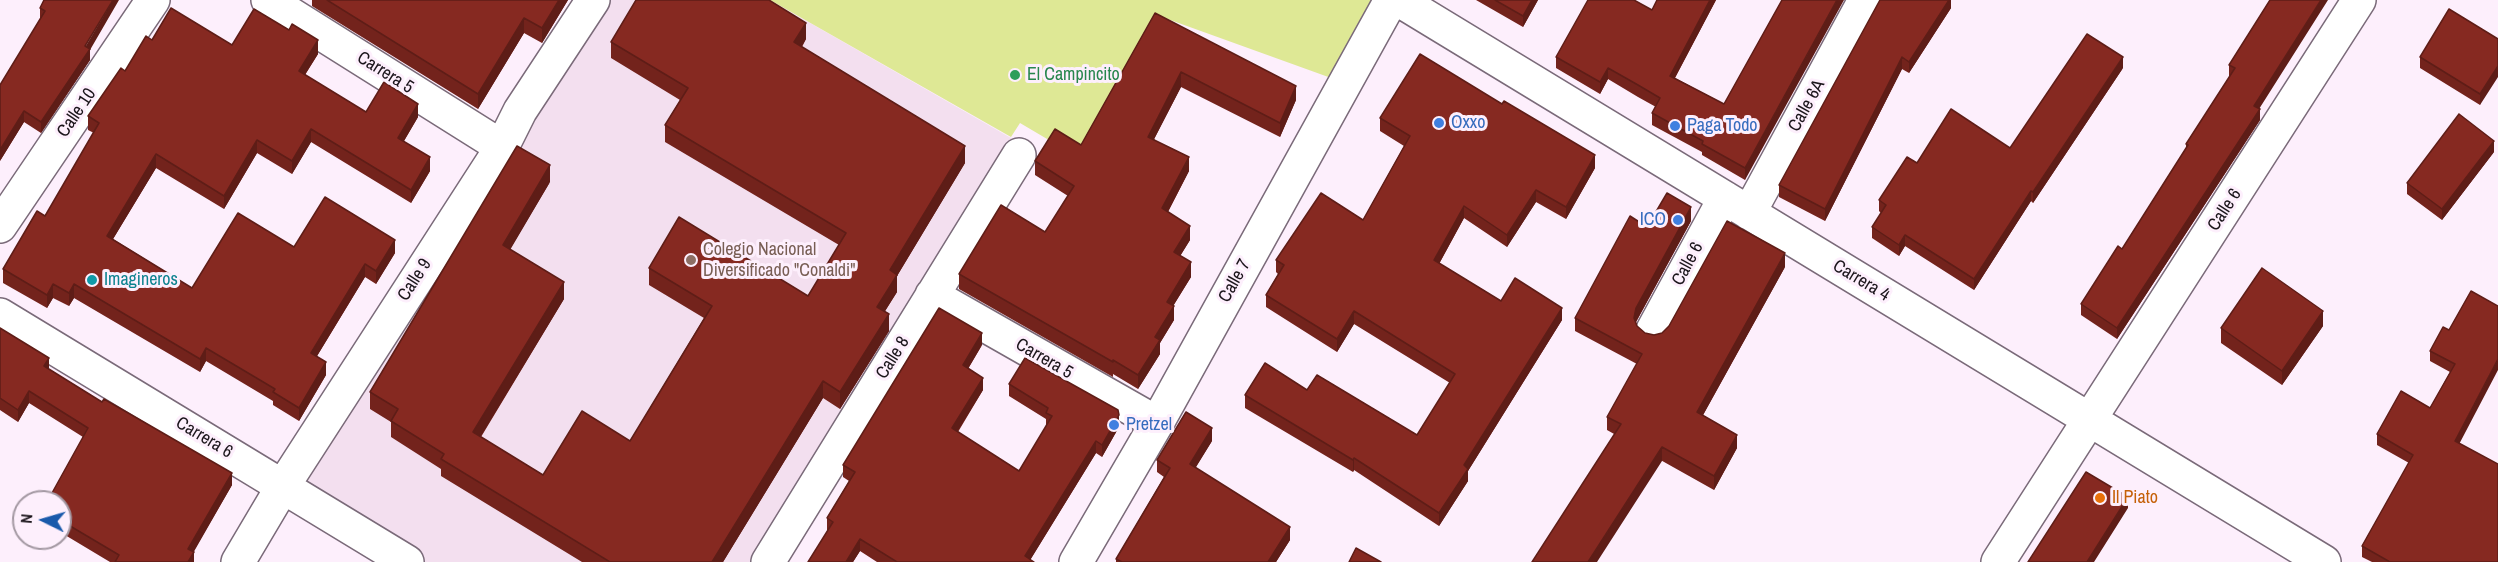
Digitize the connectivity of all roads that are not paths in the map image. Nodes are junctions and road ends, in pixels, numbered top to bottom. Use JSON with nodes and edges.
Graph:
{"nodes":[{"id":1,"x":153,"y":0,"type":"edge"},
{"id":2,"x":268,"y":0,"type":"edge"},
{"id":3,"x":593,"y":0,"type":"edge"},
{"id":4,"x":1391,"y":0,"type":"edge"},
{"id":5,"x":1399,"y":0,"type":"edge"},
{"id":6,"x":1865,"y":0,"type":"edge"},
{"id":7,"x":2359,"y":0,"type":"edge"},
{"id":8,"x":502,"y":147,"type":"junction"},
{"id":9,"x":1019,"y":155,"type":"dead end"},
{"id":10,"x":1737,"y":205,"type":"junction"},
{"id":11,"x":0,"y":226,"type":"edge"},
{"id":12,"x":932,"y":295,"type":"junction"},
{"id":13,"x":0,"y":315,"type":"edge"},
{"id":14,"x":1653,"y":330,"type":"dead end"},
{"id":15,"x":2090,"y":420,"type":"junction"},
{"id":16,"x":1157,"y":423,"type":"junction"},
{"id":17,"x":282,"y":486,"type":"junction"},
{"id":18,"x":238,"y":562,"type":"edge"},
{"id":19,"x":407,"y":562,"type":"edge"},
{"id":20,"x":768,"y":562,"type":"edge"},
{"id":21,"x":1076,"y":562,"type":"edge"},
{"id":22,"x":1998,"y":562,"type":"edge"},
{"id":23,"x":2324,"y":562,"type":"edge"}],
"edges":[{"from":1,"to":11,"type":"street","name":"Calle 10"},
{"from":2,"to":8,"type":"street","name":"Carrera 5"},
{"from":3,"to":8,"type":"street","name":"Calle 9"},
{"from":4,"to":16,"type":"street","name":"Calle 7"},
{"from":5,"to":10,"type":"street","name":"Carrera 4"},
{"from":6,"to":10,"type":"street","name":"Calle 6A"},
{"from":7,"to":15,"type":"street","name":"Calle 6"},
{"from":8,"to":17,"type":"street","name":"Calle 9"},
{"from":9,"to":12,"type":"street","name":"Calle 8"},
{"from":10,"to":14,"type":"street","name":"Calle 6"},
{"from":10,"to":15,"type":"street","name":"Carrera 4"},
{"from":12,"to":16,"type":"street","name":"Carrera 5"},
{"from":12,"to":20,"type":"street","name":"Calle 8"},
{"from":13,"to":17,"type":"street","name":"Carrera 6"},
{"from":15,"to":22,"type":"street","name":"Calle 6"},
{"from":15,"to":23,"type":"street","name":"Carrera 4"},
{"from":16,"to":21,"type":"street","name":"Calle 7"},
{"from":17,"to":18,"type":"street","name":"Calle 9"},
{"from":17,"to":19,"type":"street","name":"Carrera 6"}]}
